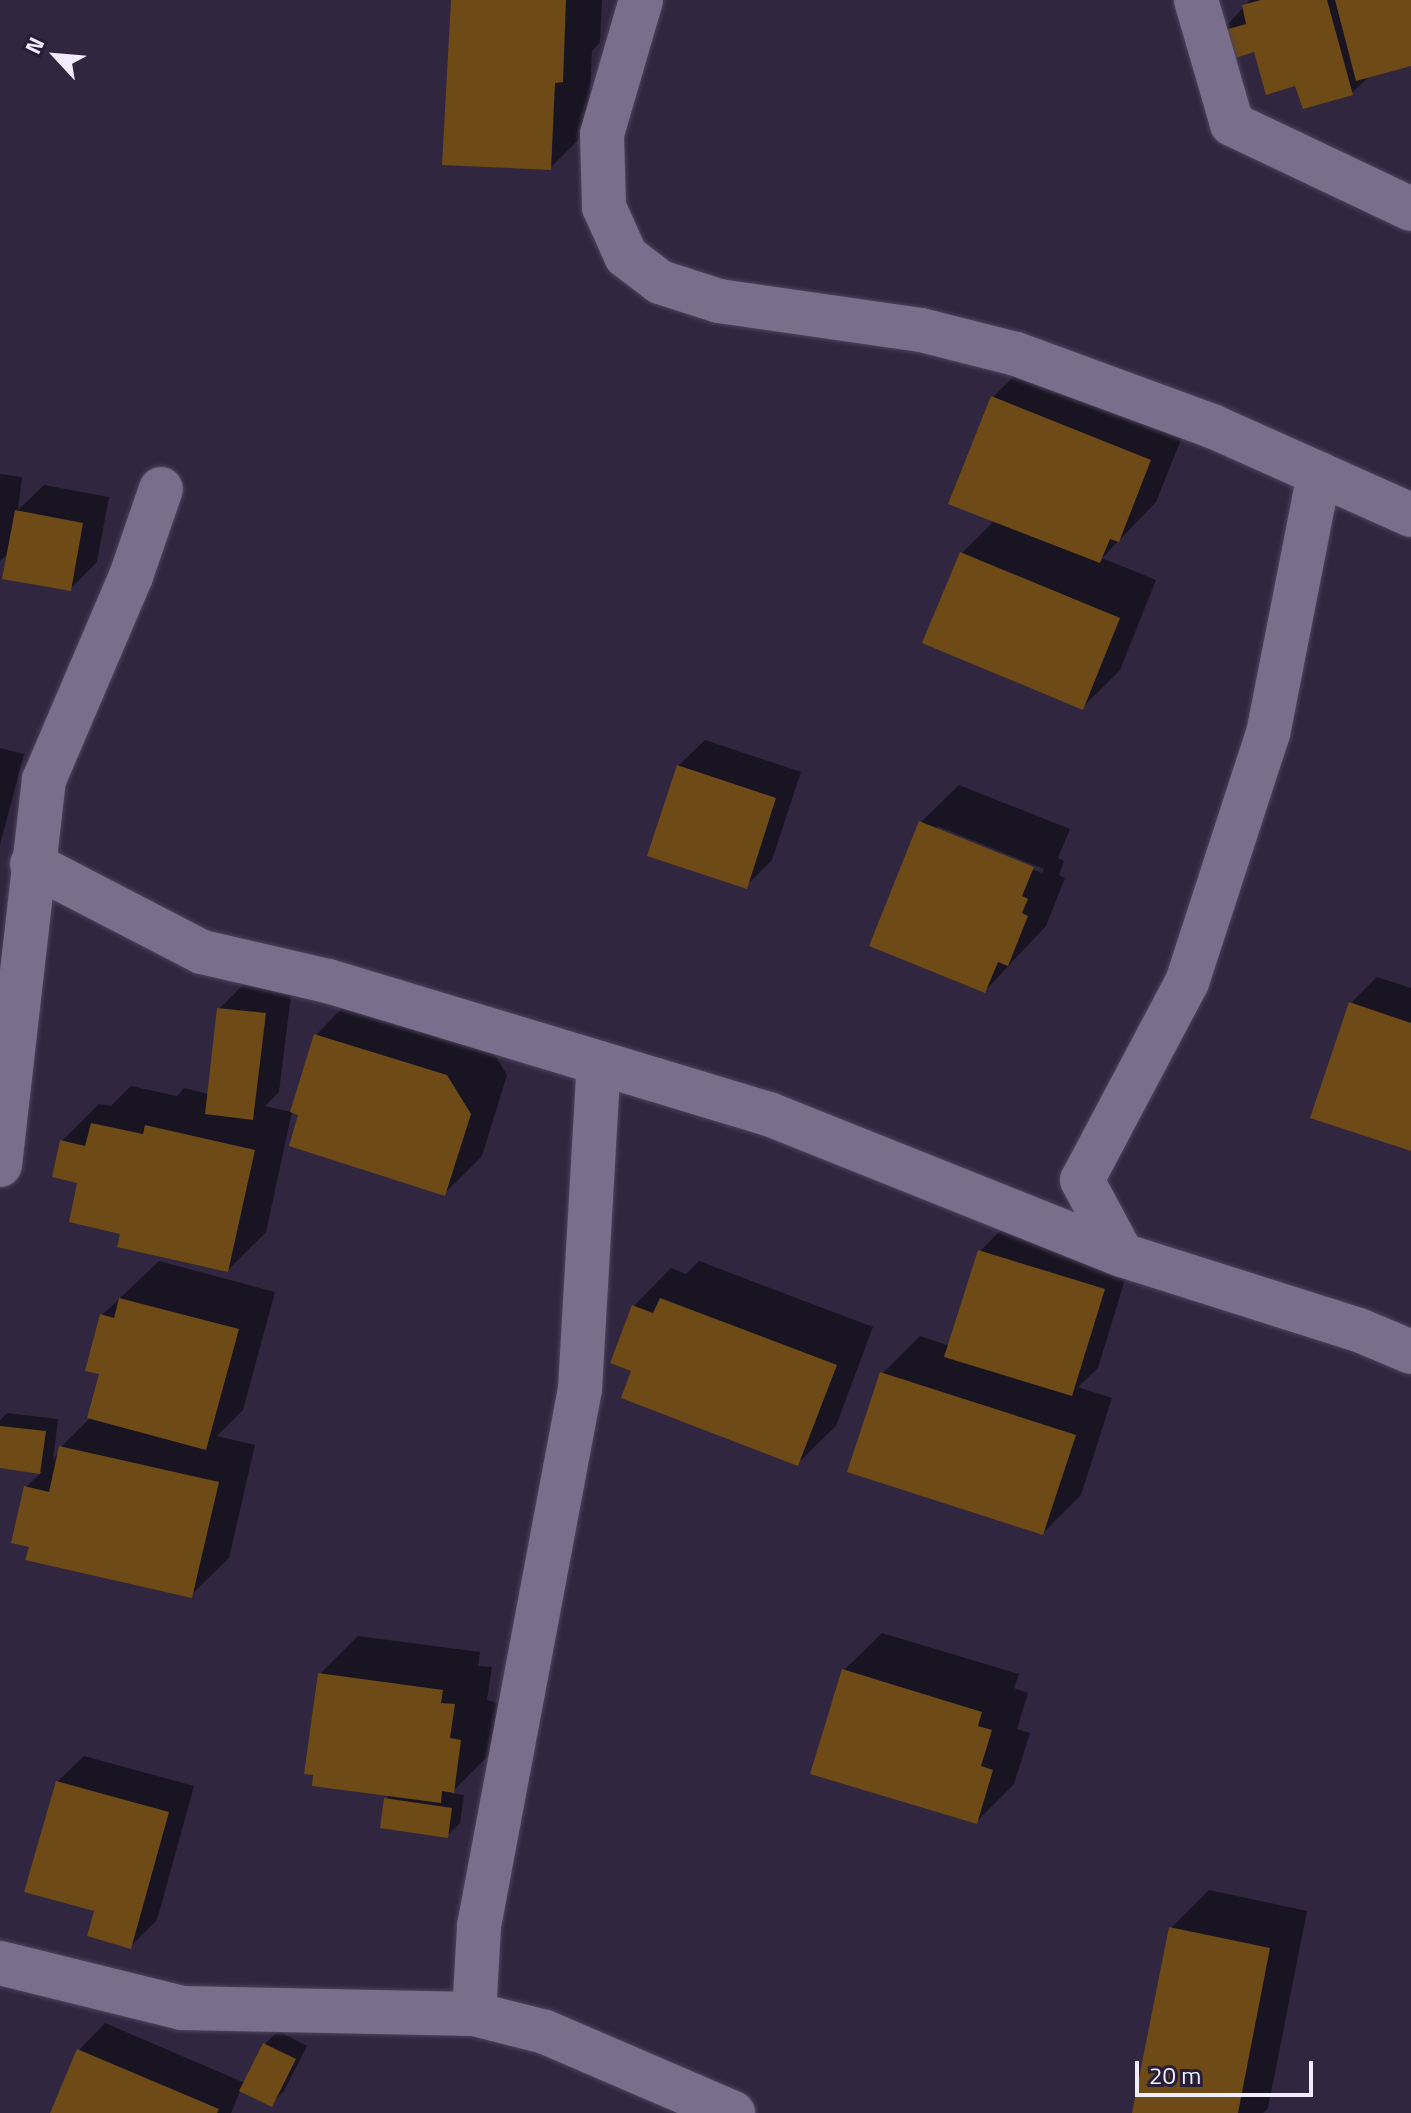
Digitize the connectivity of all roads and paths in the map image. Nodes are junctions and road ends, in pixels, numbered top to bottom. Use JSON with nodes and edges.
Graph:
{"nodes":[{"id":1,"x":641,"y":0,"type":"edge"},
{"id":2,"x":1196,"y":0,"type":"edge"},
{"id":3,"x":1411,"y":209,"type":"edge"},
{"id":4,"x":1319,"y":474,"type":"junction"},
{"id":5,"x":161,"y":489,"type":"dead end"},
{"id":6,"x":1411,"y":515,"type":"edge"},
{"id":7,"x":32,"y":864,"type":"junction"},
{"id":8,"x":599,"y":1064,"type":"junction"},
{"id":9,"x":0,"y":1165,"type":"edge"},
{"id":10,"x":1122,"y":1255,"type":"junction"},
{"id":11,"x":1411,"y":1352,"type":"edge"},
{"id":12,"x":0,"y":1963,"type":"edge"},
{"id":13,"x":474,"y":2014,"type":"junction"},
{"id":14,"x":733,"y":2113,"type":"edge"}],
"edges":[{"from":1,"to":4,"type":"street"},
{"from":2,"to":3,"type":"street"},
{"from":4,"to":6,"type":"street"},
{"from":4,"to":10,"type":"street"},
{"from":5,"to":7,"type":"street"},
{"from":7,"to":8,"type":"street"},
{"from":7,"to":9,"type":"street"},
{"from":8,"to":10,"type":"street"},
{"from":8,"to":13,"type":"street"},
{"from":10,"to":11,"type":"street"},
{"from":12,"to":13,"type":"street"},
{"from":13,"to":14,"type":"street"}]}
